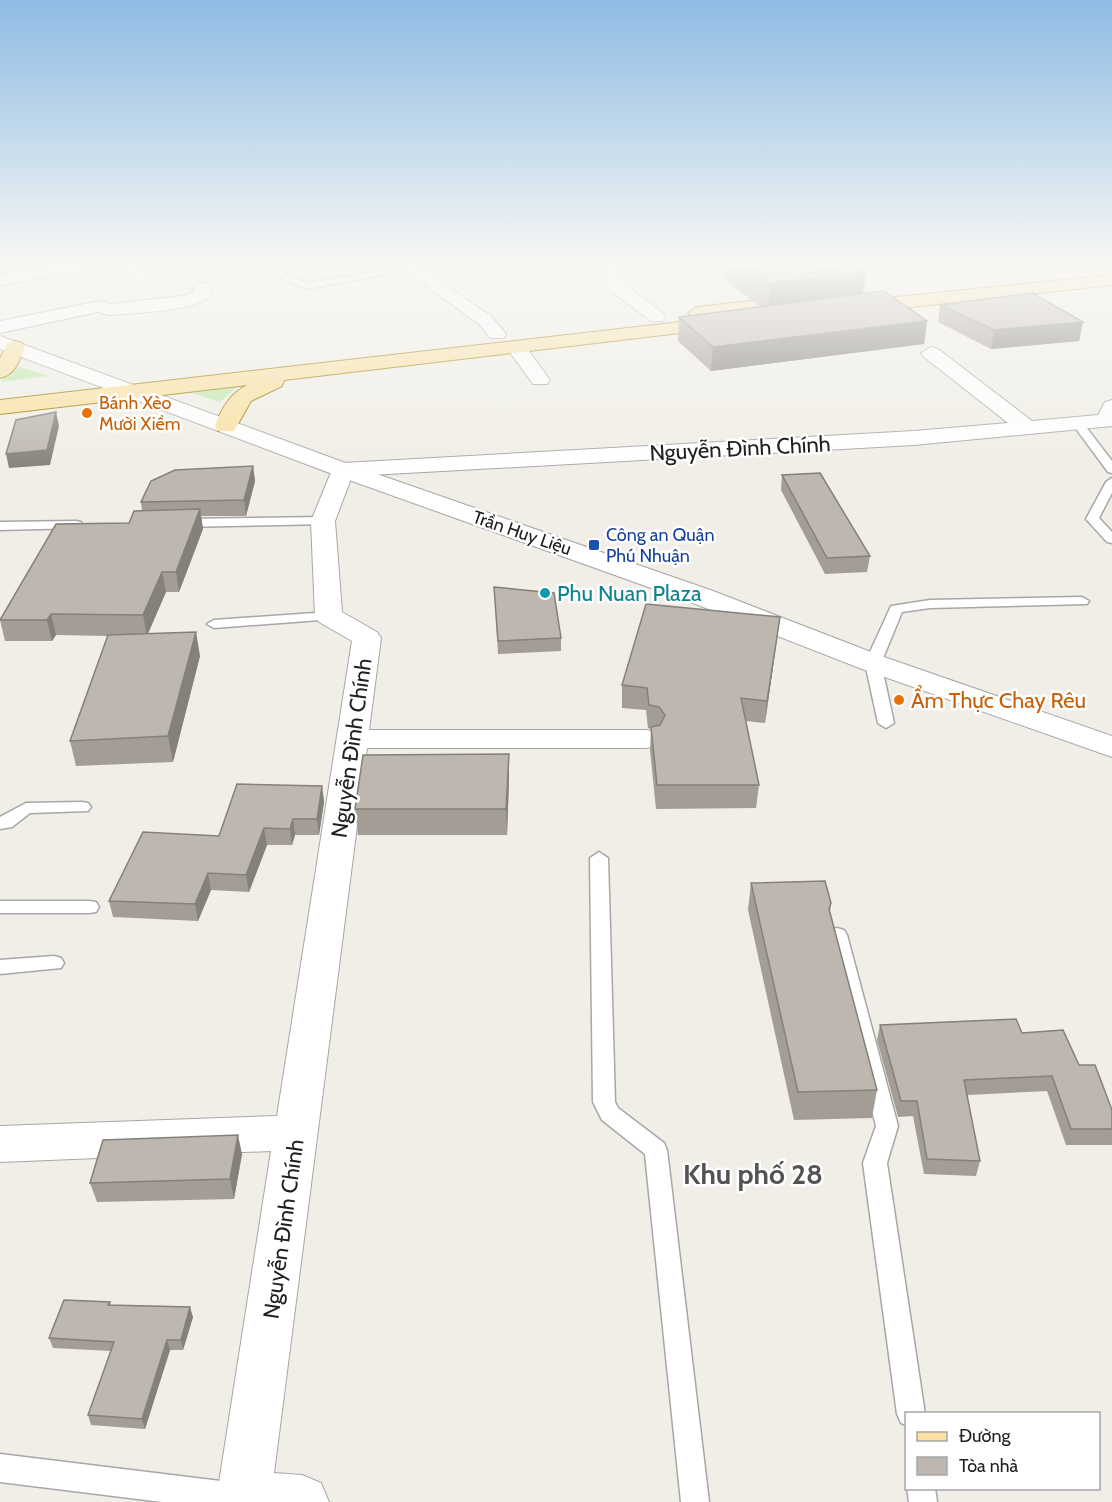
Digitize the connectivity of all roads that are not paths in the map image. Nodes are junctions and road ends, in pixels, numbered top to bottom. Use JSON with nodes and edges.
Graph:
{"nodes":[{"id":1,"x":24,"y":333,"type":"edge"},
{"id":2,"x":56,"y":333,"type":"edge"},
{"id":3,"x":506,"y":333,"type":"edge"},
{"id":4,"x":618,"y":333,"type":"edge"},
{"id":5,"x":497,"y":334,"type":"joint"},
{"id":6,"x":4,"y":340,"type":"edge"},
{"id":7,"x":516,"y":347,"type":"junction"},
{"id":8,"x":931,"y":353,"type":"dead end"},
{"id":9,"x":315,"y":370,"type":"junction"},
{"id":10,"x":0,"y":372,"type":"edge"},
{"id":11,"x":95,"y":377,"type":"junction"},
{"id":12,"x":540,"y":380,"type":"dead end"},
{"id":13,"x":0,"y":389,"type":"edge"},
{"id":14,"x":133,"y":393,"type":"junction"},
{"id":15,"x":0,"y":407,"type":"edge"},
{"id":16,"x":1110,"y":417,"type":"edge"},
{"id":17,"x":1078,"y":424,"type":"junction"},
{"id":18,"x":226,"y":426,"type":"junction"},
{"id":19,"x":1029,"y":429,"type":"junction"},
{"id":20,"x":1112,"y":469,"type":"edge"},
{"id":21,"x":343,"y":470,"type":"junction"},
{"id":22,"x":1112,"y":482,"type":"edge"},
{"id":23,"x":323,"y":521,"type":"junction"},
{"id":24,"x":167,"y":524,"type":"edge"},
{"id":25,"x":96,"y":525,"type":"edge"},
{"id":26,"x":0,"y":526,"type":"edge"},
{"id":27,"x":1112,"y":539,"type":"edge"},
{"id":28,"x":1083,"y":601,"type":"dead end"},
{"id":29,"x":329,"y":616,"type":"junction"},
{"id":30,"x":214,"y":624,"type":"dead end"},
{"id":31,"x":873,"y":663,"type":"junction"},
{"id":32,"x":886,"y":723,"type":"dead end"},
{"id":33,"x":353,"y":739,"type":"junction"},
{"id":34,"x":646,"y":739,"type":"dead end"},
{"id":35,"x":1112,"y":747,"type":"edge"},
{"id":36,"x":82,"y":807,"type":"dead end"},
{"id":37,"x":2,"y":826,"type":"edge"},
{"id":38,"x":599,"y":858,"type":"dead end"},
{"id":39,"x":0,"y":907,"type":"edge"},
{"id":40,"x":89,"y":907,"type":"dead end"},
{"id":41,"x":837,"y":934,"type":"edge"},
{"id":42,"x":54,"y":963,"type":"dead end"},
{"id":43,"x":0,"y":967,"type":"edge"},
{"id":44,"x":297,"y":1132,"type":"junction"},
{"id":45,"x":0,"y":1144,"type":"edge"},
{"id":46,"x":910,"y":1412,"type":"edge"},
{"id":47,"x":0,"y":1468,"type":"edge"},
{"id":48,"x":244,"y":1500,"type":"edge"},
{"id":49,"x":302,"y":1502,"type":"edge"},
{"id":50,"x":695,"y":1502,"type":"edge"}],
"edges":[{"from":1,"to":6,"type":"street"},
{"from":2,"to":6,"type":"street"},
{"from":3,"to":5,"type":"main road"},
{"from":4,"to":7,"type":"main road"},
{"from":5,"to":11,"type":"main road"},
{"from":6,"to":10,"type":"main road"},
{"from":6,"to":11,"type":"street","name":"Trần Huy Liệu"},
{"from":7,"to":9,"type":"main road"},
{"from":7,"to":12,"type":"street"},
{"from":8,"to":19,"type":"street"},
{"from":9,"to":14,"type":"main road"},
{"from":9,"to":18,"type":"main road"},
{"from":11,"to":13,"type":"main road"},
{"from":11,"to":14,"type":"street","name":"Trần Huy Liệu"},
{"from":14,"to":15,"type":"main road"},
{"from":14,"to":18,"type":"street","name":"Trần Huy Liệu"},
{"from":16,"to":17,"type":"street","name":"Nguyễn Đình Chính"},
{"from":17,"to":19,"type":"street","name":"Nguyễn Đình Chính"},
{"from":17,"to":20,"type":"lane"},
{"from":18,"to":21,"type":"street","name":"Trần Huy Liệu"},
{"from":19,"to":21,"type":"street","name":"Nguyễn Đình Chính"},
{"from":21,"to":23,"type":"street"},
{"from":21,"to":31,"type":"street","name":"Trần Huy Liệu"},
{"from":22,"to":27,"type":"lane"},
{"from":23,"to":24,"type":"lane"},
{"from":23,"to":29,"type":"street"},
{"from":25,"to":26,"type":"lane"},
{"from":28,"to":31,"type":"lane"},
{"from":29,"to":30,"type":"lane"},
{"from":29,"to":33,"type":"street","name":"Nguyễn Đình Chính"},
{"from":31,"to":32,"type":"lane"},
{"from":31,"to":35,"type":"street","name":"Trần Huy Liệu"},
{"from":33,"to":34,"type":"street"},
{"from":33,"to":44,"type":"street","name":"Nguyễn Đình Chính"},
{"from":36,"to":37,"type":"lane"},
{"from":38,"to":50,"type":"lane"},
{"from":39,"to":40,"type":"lane"},
{"from":41,"to":46,"type":"lane"},
{"from":42,"to":43,"type":"lane"},
{"from":44,"to":45,"type":"street"},
{"from":44,"to":48,"type":"street","name":"Nguyễn Đình Chính"},
{"from":47,"to":48,"type":"lane"},
{"from":48,"to":49,"type":"street"}]}
